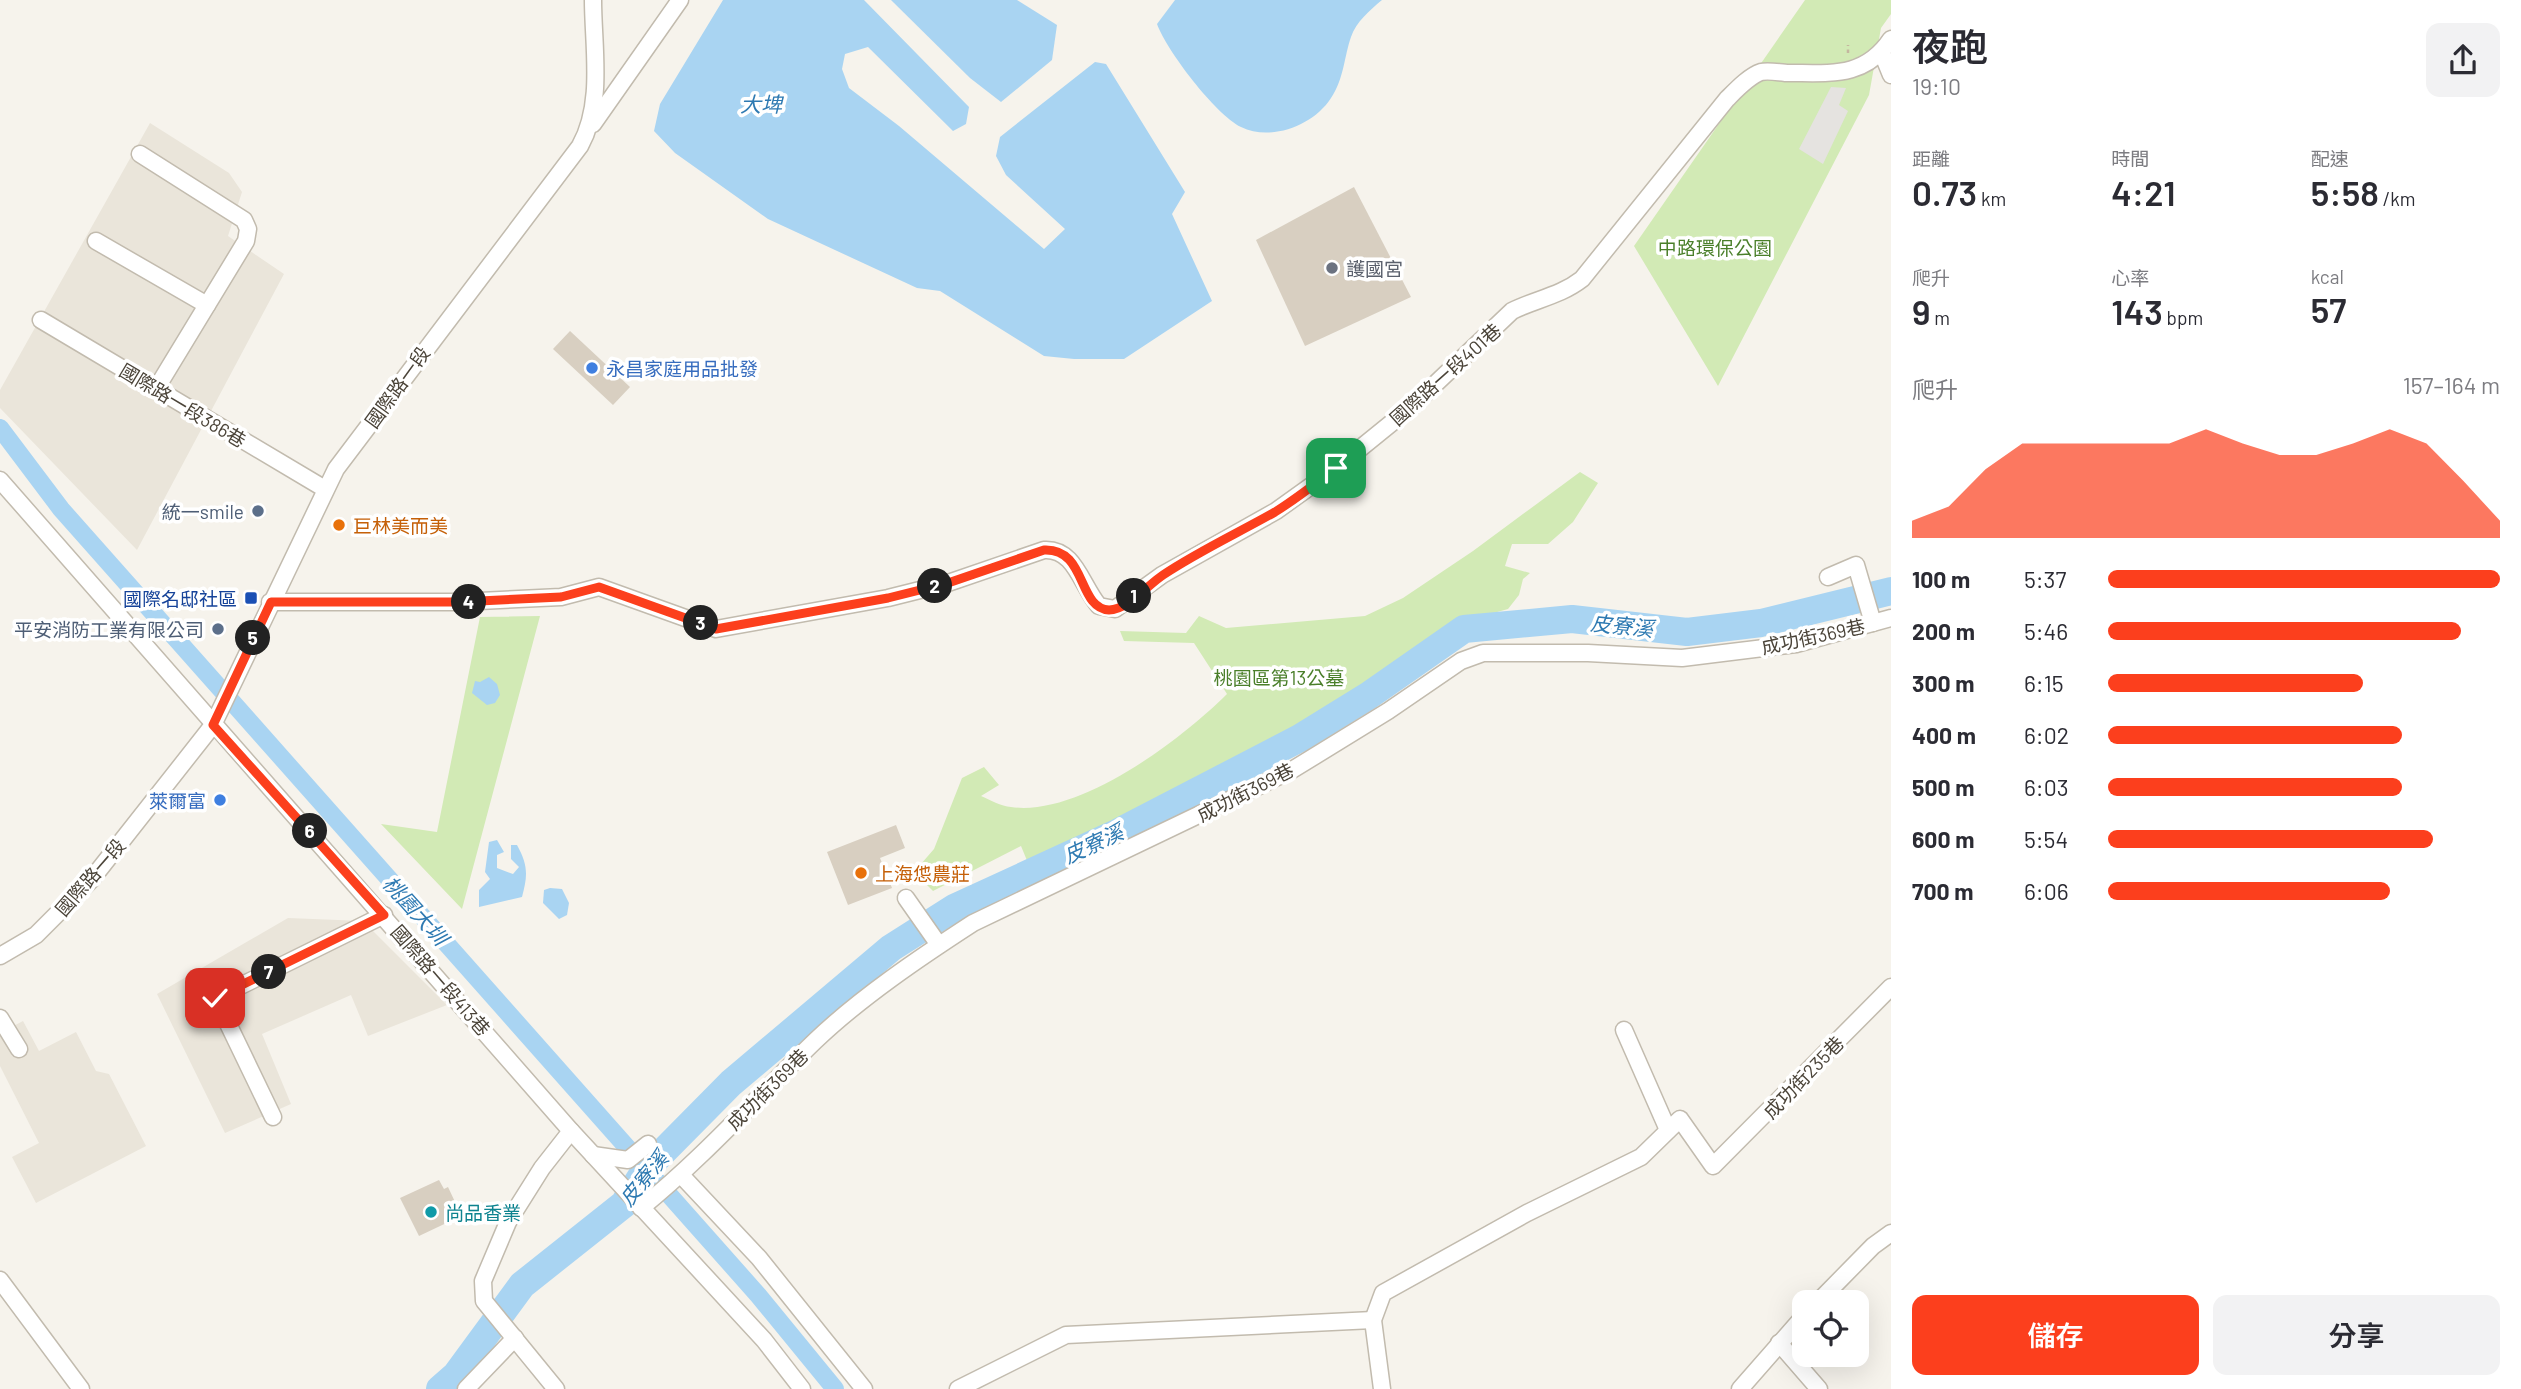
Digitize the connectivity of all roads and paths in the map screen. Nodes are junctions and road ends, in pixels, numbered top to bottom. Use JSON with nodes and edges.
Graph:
{"nodes":[{"id":1,"x":593,"y":0,"type":"edge"},
{"id":2,"x":680,"y":0,"type":"edge"},
{"id":3,"x":1886,"y":46,"type":"edge"},
{"id":4,"x":1891,"y":75,"type":"edge"},
{"id":5,"x":589,"y":130,"type":"junction"},
{"id":6,"x":140,"y":154,"type":"dead end"},
{"id":7,"x":96,"y":242,"type":"dead end"},
{"id":8,"x":207,"y":305,"type":"junction"},
{"id":9,"x":41,"y":320,"type":"dead end"},
{"id":10,"x":156,"y":388,"type":"junction"},
{"id":11,"x":0,"y":480,"type":"edge"},
{"id":12,"x":325,"y":488,"type":"junction"},
{"id":13,"x":1828,"y":578,"type":"dead end"},
{"id":14,"x":271,"y":602,"type":"junction"},
{"id":15,"x":1891,"y":618,"type":"edge"},
{"id":16,"x":1872,"y":620,"type":"junction"},
{"id":17,"x":216,"y":721,"type":"junction"},
{"id":18,"x":906,"y":898,"type":"dead end"},
{"id":19,"x":384,"y":915,"type":"junction"},
{"id":20,"x":939,"y":944,"type":"junction"},
{"id":21,"x":0,"y":956,"type":"edge"},
{"id":22,"x":206,"y":978,"type":"dead end"},
{"id":23,"x":1891,"y":987,"type":"edge"},
{"id":24,"x":215,"y":998,"type":"junction"},
{"id":25,"x":0,"y":1018,"type":"edge"},
{"id":26,"x":1624,"y":1030,"type":"dead end"},
{"id":27,"x":19,"y":1049,"type":"dead end"},
{"id":28,"x":272,"y":1117,"type":"dead end"},
{"id":29,"x":1668,"y":1130,"type":"junction"},
{"id":30,"x":571,"y":1131,"type":"junction"},
{"id":31,"x":648,"y":1144,"type":"dead end"},
{"id":32,"x":593,"y":1155,"type":"junction"},
{"id":33,"x":681,"y":1175,"type":"junction"},
{"id":34,"x":641,"y":1208,"type":"junction"},
{"id":35,"x":1891,"y":1233,"type":"edge"},
{"id":36,"x":0,"y":1280,"type":"edge"},
{"id":37,"x":1830,"y":1290,"type":"edge"},
{"id":38,"x":1373,"y":1320,"type":"junction"},
{"id":39,"x":1792,"y":1329,"type":"edge"},
{"id":40,"x":512,"y":1335,"type":"junction"},
{"id":41,"x":1779,"y":1343,"type":"junction"},
{"id":42,"x":81,"y":1389,"type":"edge"},
{"id":43,"x":466,"y":1389,"type":"edge"},
{"id":44,"x":556,"y":1389,"type":"edge"},
{"id":45,"x":802,"y":1389,"type":"edge"},
{"id":46,"x":864,"y":1389,"type":"edge"},
{"id":47,"x":958,"y":1389,"type":"edge"},
{"id":48,"x":1381,"y":1389,"type":"edge"},
{"id":49,"x":1740,"y":1389,"type":"edge"},
{"id":50,"x":1819,"y":1389,"type":"edge"}],
"edges":[{"from":1,"to":5,"type":"street","name":"國際路一段"},
{"from":2,"to":5,"type":"street","name":"國際路一段"},
{"from":3,"to":4,"type":"street"},
{"from":3,"to":14,"type":"street","name":"國際路一段401巷"},
{"from":5,"to":12,"type":"street","name":"國際路一段"},
{"from":6,"to":8,"type":"street"},
{"from":7,"to":8,"type":"street"},
{"from":8,"to":10,"type":"street"},
{"from":9,"to":10,"type":"street","name":"國際路一段386巷"},
{"from":10,"to":12,"type":"street","name":"國際路一段386巷"},
{"from":11,"to":17,"type":"street","name":"國際路一段413巷"},
{"from":12,"to":14,"type":"street","name":"國際路一段"},
{"from":13,"to":16,"type":"street"},
{"from":14,"to":17,"type":"street","name":"國際路一段"},
{"from":15,"to":16,"type":"street","name":"成功街369巷"},
{"from":16,"to":20,"type":"street","name":"成功街369巷"},
{"from":17,"to":19,"type":"street","name":"國際路一段413巷"},
{"from":17,"to":21,"type":"street","name":"國際路一段"},
{"from":18,"to":20,"type":"street"},
{"from":19,"to":24,"type":"street"},
{"from":19,"to":30,"type":"street","name":"國際路一段413巷"},
{"from":20,"to":33,"type":"street","name":"成功街369巷"},
{"from":22,"to":24,"type":"street"},
{"from":23,"to":29,"type":"street","name":"成功街235巷"},
{"from":24,"to":28,"type":"street"},
{"from":25,"to":27,"type":"street"},
{"from":26,"to":29,"type":"street"},
{"from":29,"to":38,"type":"street"},
{"from":30,"to":32,"type":"street","name":"國際路一段413巷"},
{"from":30,"to":40,"type":"street"},
{"from":31,"to":32,"type":"street"},
{"from":32,"to":34,"type":"street","name":"國際路一段413巷"},
{"from":33,"to":34,"type":"street","name":"成功街369巷"},
{"from":33,"to":46,"type":"street"},
{"from":34,"to":45,"type":"street"},
{"from":35,"to":37,"type":"street"},
{"from":36,"to":42,"type":"street"},
{"from":38,"to":47,"type":"street"},
{"from":38,"to":48,"type":"street"},
{"from":39,"to":41,"type":"street"},
{"from":40,"to":43,"type":"street"},
{"from":40,"to":44,"type":"street"},
{"from":41,"to":49,"type":"street"},
{"from":41,"to":50,"type":"street"}]}
